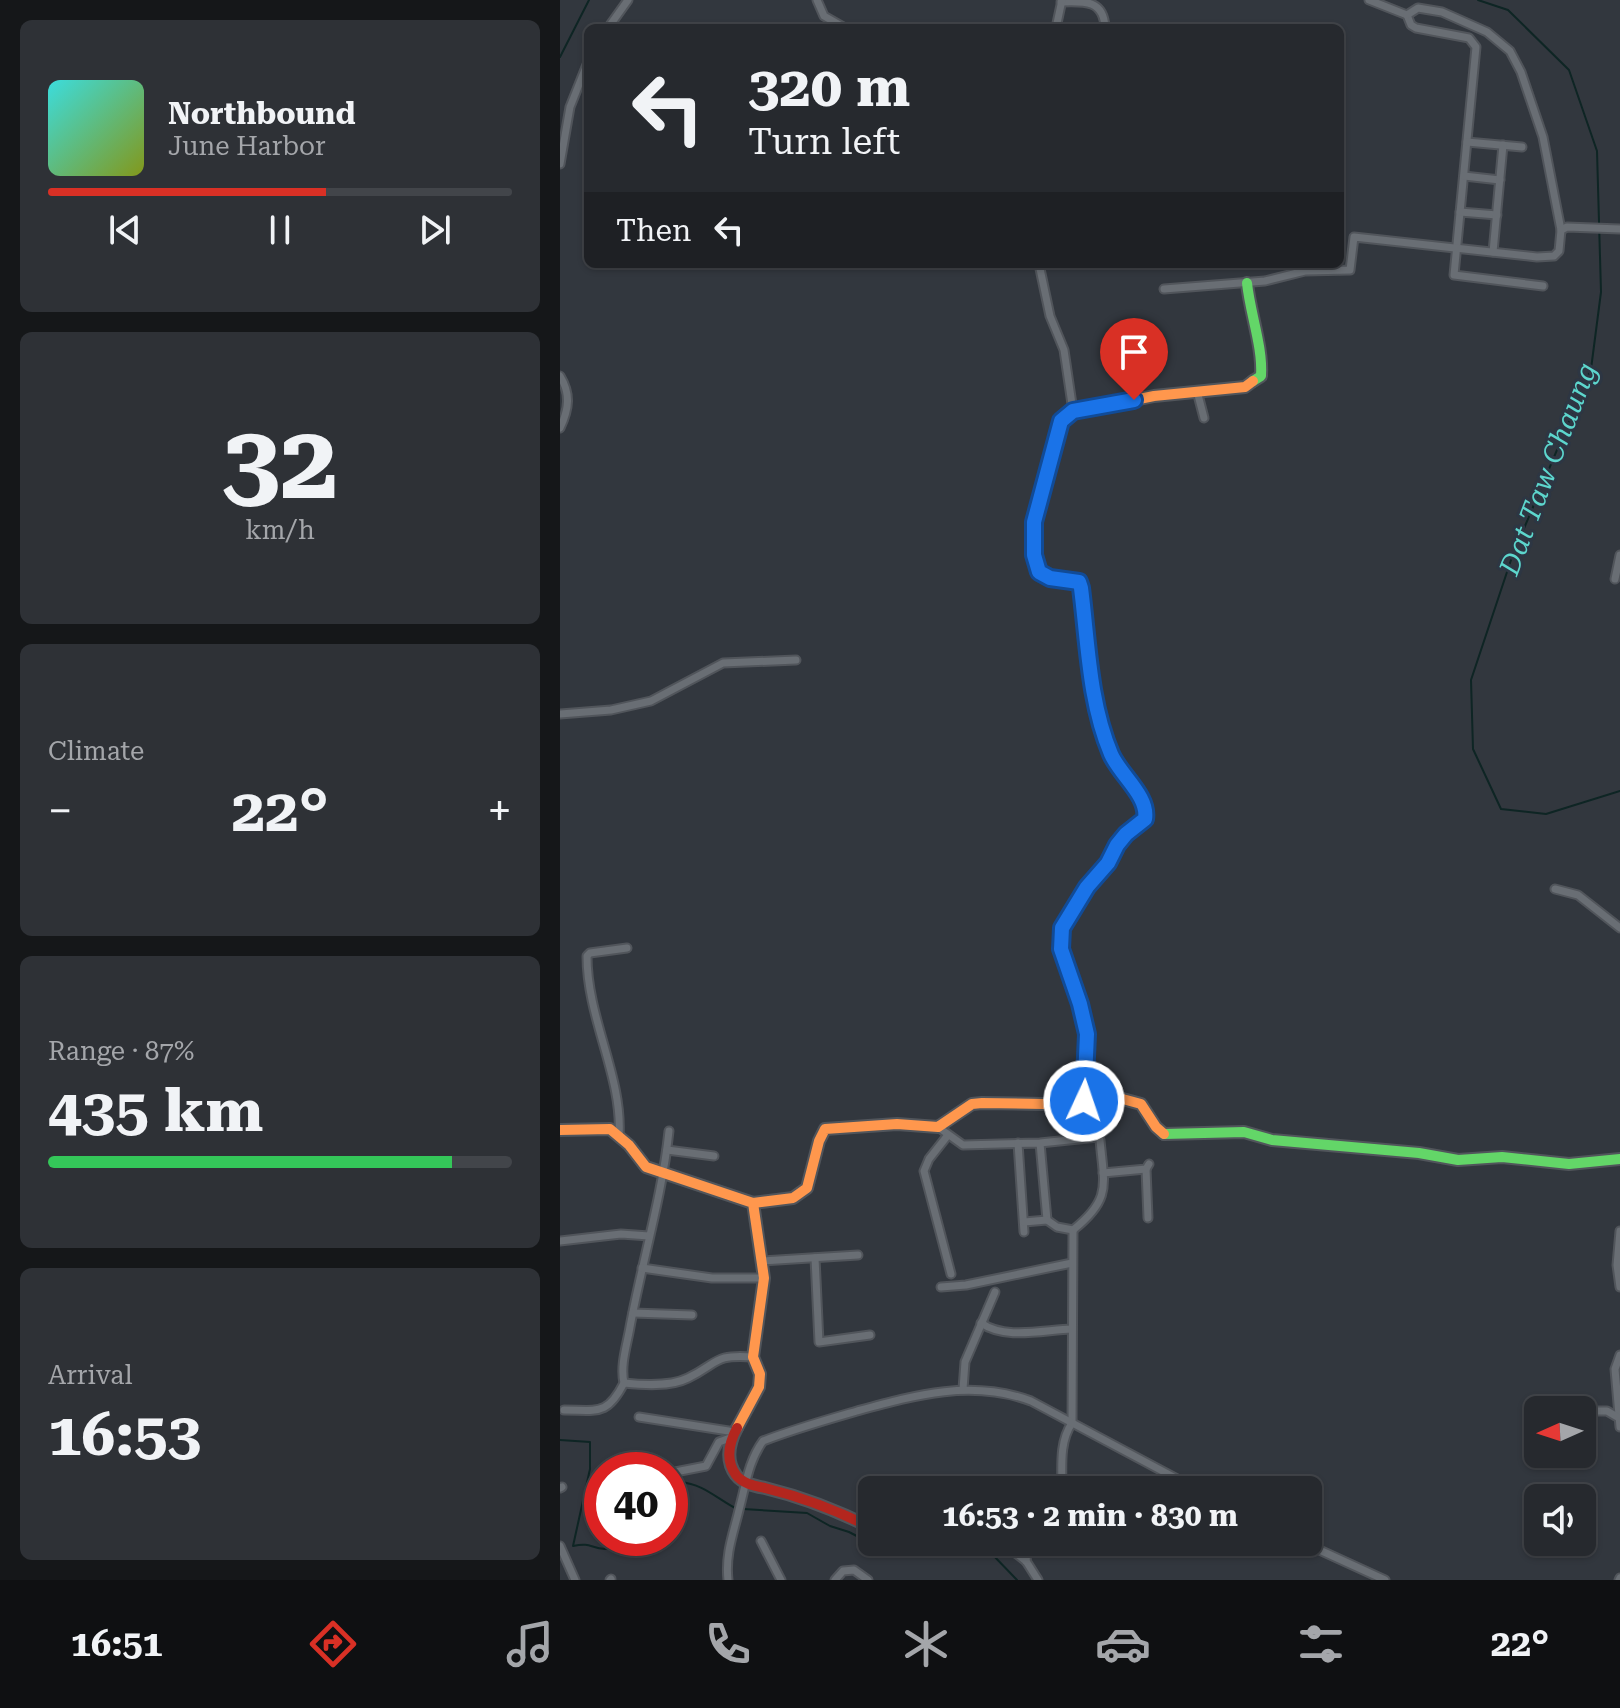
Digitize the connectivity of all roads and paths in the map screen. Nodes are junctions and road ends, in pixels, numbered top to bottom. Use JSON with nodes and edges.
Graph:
{"nodes":[{"id":1,"x":628,"y":0,"type":"edge"},
{"id":2,"x":817,"y":0,"type":"edge"},
{"id":3,"x":1369,"y":0,"type":"edge"},
{"id":4,"x":1061,"y":1,"type":"edge"},
{"id":5,"x":1407,"y":15,"type":"junction"},
{"id":6,"x":611,"y":24,"type":"edge"},
{"id":7,"x":838,"y":24,"type":"edge"},
{"id":8,"x":1057,"y":24,"type":"edge"},
{"id":9,"x":1105,"y":24,"type":"edge"},
{"id":10,"x":584,"y":72,"type":"edge"},
{"id":11,"x":1467,"y":142,"type":"junction"},
{"id":12,"x":1503,"y":145,"type":"junction"},
{"id":13,"x":1522,"y":147,"type":"dead end"},
{"id":14,"x":560,"y":164,"type":"edge"},
{"id":15,"x":1464,"y":176,"type":"junction"},
{"id":16,"x":1500,"y":180,"type":"junction"},
{"id":17,"x":1460,"y":212,"type":"junction"},
{"id":18,"x":1497,"y":215,"type":"junction"},
{"id":19,"x":1620,"y":229,"type":"edge"},
{"id":20,"x":1561,"y":230,"type":"junction"},
{"id":21,"x":1456,"y":247,"type":"junction"},
{"id":22,"x":1493,"y":252,"type":"junction"},
{"id":23,"x":1040,"y":268,"type":"edge"},
{"id":24,"x":1247,"y":283,"type":"junction"},
{"id":25,"x":1543,"y":286,"type":"dead end"},
{"id":26,"x":1164,"y":289,"type":"dead end"},
{"id":27,"x":560,"y":376,"type":"edge"},
{"id":28,"x":1197,"y":391,"type":"junction"},
{"id":29,"x":1073,"y":411,"type":"junction"},
{"id":30,"x":1204,"y":418,"type":"dead end"},
{"id":31,"x":560,"y":428,"type":"edge"},
{"id":32,"x":1620,"y":555,"type":"edge"},
{"id":33,"x":1615,"y":579,"type":"dead end"},
{"id":34,"x":796,"y":660,"type":"dead end"},
{"id":35,"x":560,"y":714,"type":"edge"},
{"id":36,"x":1555,"y":889,"type":"dead end"},
{"id":37,"x":1620,"y":928,"type":"edge"},
{"id":38,"x":627,"y":948,"type":"dead end"},
{"id":39,"x":1084,"y":1101,"type":"junction"},
{"id":40,"x":561,"y":1127,"type":"edge"},
{"id":41,"x":938,"y":1127,"type":"junction"},
{"id":42,"x":669,"y":1131,"type":"dead end"},
{"id":43,"x":948,"y":1135,"type":"junction"},
{"id":44,"x":619,"y":1136,"type":"junction"},
{"id":45,"x":1018,"y":1143,"type":"junction"},
{"id":46,"x":1040,"y":1143,"type":"junction"},
{"id":47,"x":667,"y":1150,"type":"junction"},
{"id":48,"x":714,"y":1156,"type":"dead end"},
{"id":49,"x":1620,"y":1159,"type":"edge"},
{"id":50,"x":664,"y":1173,"type":"junction"},
{"id":51,"x":1103,"y":1173,"type":"junction"},
{"id":52,"x":753,"y":1203,"type":"junction"},
{"id":53,"x":1148,"y":1218,"type":"dead end"},
{"id":54,"x":1047,"y":1220,"type":"junction"},
{"id":55,"x":1024,"y":1222,"type":"junction"},
{"id":56,"x":1073,"y":1230,"type":"junction"},
{"id":57,"x":1620,"y":1231,"type":"edge"},
{"id":58,"x":1024,"y":1232,"type":"dead end"},
{"id":59,"x":649,"y":1236,"type":"junction"},
{"id":60,"x":560,"y":1241,"type":"edge"},
{"id":61,"x":858,"y":1255,"type":"dead end"},
{"id":62,"x":815,"y":1258,"type":"junction"},
{"id":63,"x":761,"y":1261,"type":"junction"},
{"id":64,"x":1072,"y":1263,"type":"junction"},
{"id":65,"x":642,"y":1268,"type":"junction"},
{"id":66,"x":951,"y":1274,"type":"dead end"},
{"id":67,"x":764,"y":1278,"type":"junction"},
{"id":68,"x":941,"y":1287,"type":"dead end"},
{"id":69,"x":1620,"y":1287,"type":"edge"},
{"id":70,"x":995,"y":1292,"type":"dead end"},
{"id":71,"x":633,"y":1313,"type":"junction"},
{"id":72,"x":692,"y":1315,"type":"dead end"},
{"id":73,"x":981,"y":1323,"type":"junction"},
{"id":74,"x":1072,"y":1329,"type":"junction"},
{"id":75,"x":870,"y":1335,"type":"dead end"},
{"id":76,"x":1620,"y":1355,"type":"edge"},
{"id":77,"x":753,"y":1357,"type":"junction"},
{"id":78,"x":624,"y":1383,"type":"junction"},
{"id":79,"x":963,"y":1389,"type":"junction"},
{"id":80,"x":564,"y":1410,"type":"dead end"},
{"id":81,"x":1596,"y":1411,"type":"edge"},
{"id":82,"x":639,"y":1417,"type":"dead end"},
{"id":83,"x":1619,"y":1418,"type":"edge"},
{"id":84,"x":1072,"y":1423,"type":"junction"},
{"id":85,"x":1620,"y":1427,"type":"edge"},
{"id":86,"x":733,"y":1435,"type":"junction"},
{"id":87,"x":688,"y":1470,"type":"edge"},
{"id":88,"x":1062,"y":1476,"type":"edge"},
{"id":89,"x":1172,"y":1476,"type":"edge"},
{"id":90,"x":745,"y":1483,"type":"junction"},
{"id":91,"x":858,"y":1521,"type":"edge"},
{"id":92,"x":761,"y":1541,"type":"dead end"},
{"id":93,"x":560,"y":1546,"type":"edge"},
{"id":94,"x":1322,"y":1551,"type":"edge"},
{"id":95,"x":1019,"y":1556,"type":"edge"},
{"id":96,"x":1027,"y":1556,"type":"edge"},
{"id":97,"x":1026,"y":1561,"type":"junction"},
{"id":98,"x":575,"y":1580,"type":"edge"},
{"id":99,"x":728,"y":1580,"type":"edge"},
{"id":100,"x":781,"y":1580,"type":"edge"},
{"id":101,"x":835,"y":1580,"type":"edge"},
{"id":102,"x":868,"y":1580,"type":"edge"},
{"id":103,"x":1038,"y":1580,"type":"edge"},
{"id":104,"x":1385,"y":1580,"type":"edge"}],
"edges":[{"from":1,"to":6,"type":"street"},
{"from":2,"to":7,"type":"street"},
{"from":3,"to":5,"type":"street"},
{"from":4,"to":8,"type":"street"},
{"from":4,"to":9,"type":"street"},
{"from":5,"to":11,"type":"street"},
{"from":5,"to":20,"type":"street"},
{"from":10,"to":14,"type":"street"},
{"from":11,"to":12,"type":"street"},
{"from":11,"to":15,"type":"street"},
{"from":12,"to":13,"type":"street"},
{"from":12,"to":16,"type":"street"},
{"from":15,"to":16,"type":"street"},
{"from":15,"to":17,"type":"street"},
{"from":16,"to":18,"type":"street"},
{"from":17,"to":18,"type":"street"},
{"from":17,"to":21,"type":"street"},
{"from":18,"to":22,"type":"street"},
{"from":19,"to":20,"type":"street"},
{"from":20,"to":22,"type":"street"},
{"from":21,"to":22,"type":"street"},
{"from":21,"to":24,"type":"street"},
{"from":21,"to":25,"type":"street"},
{"from":23,"to":29,"type":"street"},
{"from":24,"to":26,"type":"street"},
{"from":24,"to":28,"type":"street"},
{"from":27,"to":31,"type":"street"},
{"from":28,"to":29,"type":"street"},
{"from":28,"to":30,"type":"street"},
{"from":29,"to":39,"type":"street"},
{"from":32,"to":33,"type":"street"},
{"from":34,"to":35,"type":"street"},
{"from":36,"to":37,"type":"street"},
{"from":38,"to":44,"type":"street"},
{"from":39,"to":41,"type":"street"},
{"from":39,"to":49,"type":"street"},
{"from":40,"to":44,"type":"street"},
{"from":41,"to":43,"type":"street"},
{"from":41,"to":52,"type":"street"},
{"from":42,"to":47,"type":"street"},
{"from":43,"to":45,"type":"street"},
{"from":43,"to":66,"type":"street"},
{"from":44,"to":50,"type":"street"},
{"from":45,"to":46,"type":"street"},
{"from":45,"to":55,"type":"street"},
{"from":46,"to":51,"type":"street"},
{"from":46,"to":54,"type":"street"},
{"from":47,"to":48,"type":"street"},
{"from":47,"to":50,"type":"street"},
{"from":50,"to":52,"type":"street"},
{"from":50,"to":59,"type":"street"},
{"from":51,"to":53,"type":"street"},
{"from":51,"to":56,"type":"street"},
{"from":52,"to":63,"type":"street"},
{"from":54,"to":55,"type":"street"},
{"from":54,"to":56,"type":"street"},
{"from":55,"to":58,"type":"street"},
{"from":56,"to":64,"type":"street"},
{"from":57,"to":69,"type":"street"},
{"from":59,"to":60,"type":"street"},
{"from":59,"to":65,"type":"street"},
{"from":61,"to":62,"type":"street"},
{"from":62,"to":63,"type":"street"},
{"from":62,"to":75,"type":"street"},
{"from":63,"to":67,"type":"street"},
{"from":64,"to":68,"type":"street"},
{"from":64,"to":74,"type":"street"},
{"from":65,"to":67,"type":"street"},
{"from":65,"to":71,"type":"street"},
{"from":67,"to":77,"type":"street"},
{"from":70,"to":73,"type":"street"},
{"from":71,"to":72,"type":"street"},
{"from":71,"to":78,"type":"street"},
{"from":73,"to":74,"type":"street"},
{"from":73,"to":79,"type":"street"},
{"from":74,"to":84,"type":"street"},
{"from":76,"to":83,"type":"street"},
{"from":77,"to":78,"type":"street"},
{"from":77,"to":86,"type":"street"},
{"from":78,"to":80,"type":"street"},
{"from":79,"to":84,"type":"street"},
{"from":79,"to":90,"type":"street"},
{"from":81,"to":83,"type":"street"},
{"from":82,"to":86,"type":"street"},
{"from":83,"to":85,"type":"street"},
{"from":84,"to":88,"type":"street"},
{"from":84,"to":89,"type":"street"},
{"from":86,"to":87,"type":"street"},
{"from":86,"to":90,"type":"street"},
{"from":90,"to":91,"type":"street"},
{"from":90,"to":99,"type":"street"},
{"from":92,"to":100,"type":"street"},
{"from":93,"to":98,"type":"street"},
{"from":94,"to":104,"type":"street"},
{"from":95,"to":97,"type":"street"},
{"from":96,"to":97,"type":"street"},
{"from":97,"to":103,"type":"street"},
{"from":101,"to":102,"type":"street"}]}
